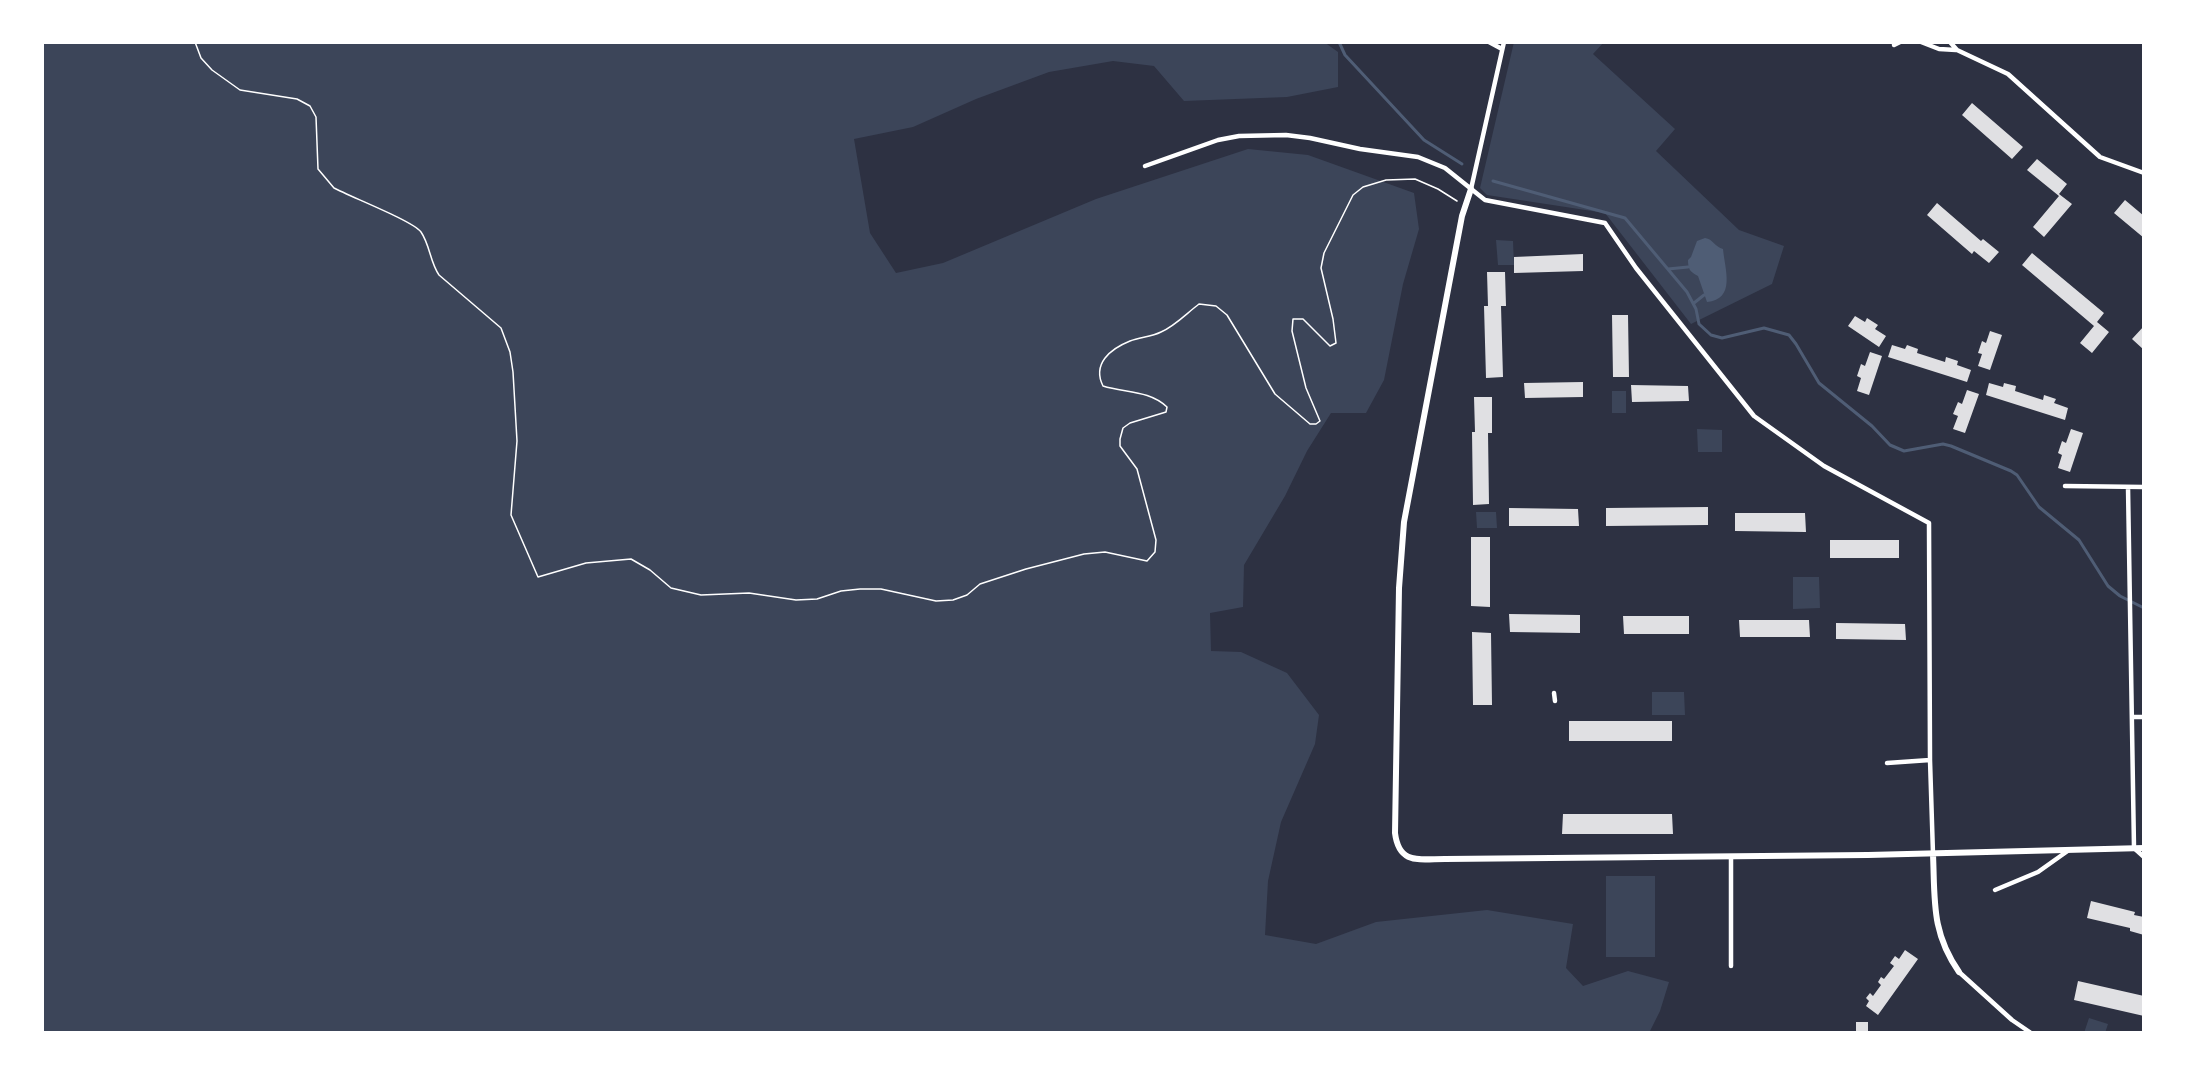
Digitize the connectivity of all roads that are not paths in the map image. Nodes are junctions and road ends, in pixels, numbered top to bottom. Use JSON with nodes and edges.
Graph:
{"nodes":[{"id":1,"x":1489,"y":42,"type":"edge"},
{"id":2,"x":1504,"y":42,"type":"edge"},
{"id":3,"x":1900,"y":42,"type":"edge"},
{"id":4,"x":1921,"y":42,"type":"edge"},
{"id":5,"x":1950,"y":42,"type":"edge"},
{"id":6,"x":1894,"y":45,"type":"dead end"},
{"id":7,"x":1502,"y":49,"type":"junction"},
{"id":8,"x":1957,"y":50,"type":"junction"},
{"id":9,"x":1144,"y":166,"type":"dead end"},
{"id":10,"x":2144,"y":173,"type":"edge"},
{"id":11,"x":1471,"y":189,"type":"junction"},
{"id":12,"x":2065,"y":486,"type":"dead end"},
{"id":13,"x":2128,"y":487,"type":"junction"},
{"id":14,"x":2144,"y":487,"type":"edge"},
{"id":15,"x":1554,"y":693,"type":"dead end"},
{"id":16,"x":1555,"y":701,"type":"dead end"},
{"id":17,"x":2132,"y":717,"type":"junction"},
{"id":18,"x":2144,"y":717,"type":"edge"},
{"id":19,"x":1930,"y":760,"type":"junction"},
{"id":20,"x":1887,"y":762,"type":"dead end"},
{"id":21,"x":2134,"y":848,"type":"junction"},
{"id":22,"x":2144,"y":848,"type":"edge"},
{"id":23,"x":2069,"y":850,"type":"junction"},
{"id":24,"x":1933,"y":854,"type":"junction"},
{"id":25,"x":1731,"y":856,"type":"junction"},
{"id":26,"x":2144,"y":857,"type":"edge"},
{"id":27,"x":1995,"y":890,"type":"dead end"},
{"id":28,"x":1731,"y":966,"type":"dead end"},
{"id":29,"x":1959,"y":972,"type":"joint"},
{"id":30,"x":2031,"y":1033,"type":"edge"}],
"edges":[{"from":1,"to":7,"type":"street"},
{"from":2,"to":7,"type":"street"},
{"from":3,"to":6,"type":"street"},
{"from":4,"to":8,"type":"street"},
{"from":5,"to":8,"type":"street"},
{"from":7,"to":11,"type":"street"},
{"from":8,"to":10,"type":"street"},
{"from":9,"to":11,"type":"street"},
{"from":11,"to":19,"type":"street"},
{"from":11,"to":25,"type":"street"},
{"from":12,"to":13,"type":"street"},
{"from":13,"to":14,"type":"street"},
{"from":13,"to":17,"type":"street"},
{"from":15,"to":16,"type":"street"},
{"from":17,"to":18,"type":"street"},
{"from":17,"to":21,"type":"street"},
{"from":19,"to":20,"type":"street"},
{"from":19,"to":24,"type":"street"},
{"from":21,"to":22,"type":"street"},
{"from":21,"to":23,"type":"street"},
{"from":21,"to":26,"type":"street"},
{"from":23,"to":24,"type":"street"},
{"from":23,"to":27,"type":"street"},
{"from":24,"to":25,"type":"street"},
{"from":24,"to":29,"type":"street"},
{"from":25,"to":28,"type":"street"},
{"from":29,"to":30,"type":"street"}]}
